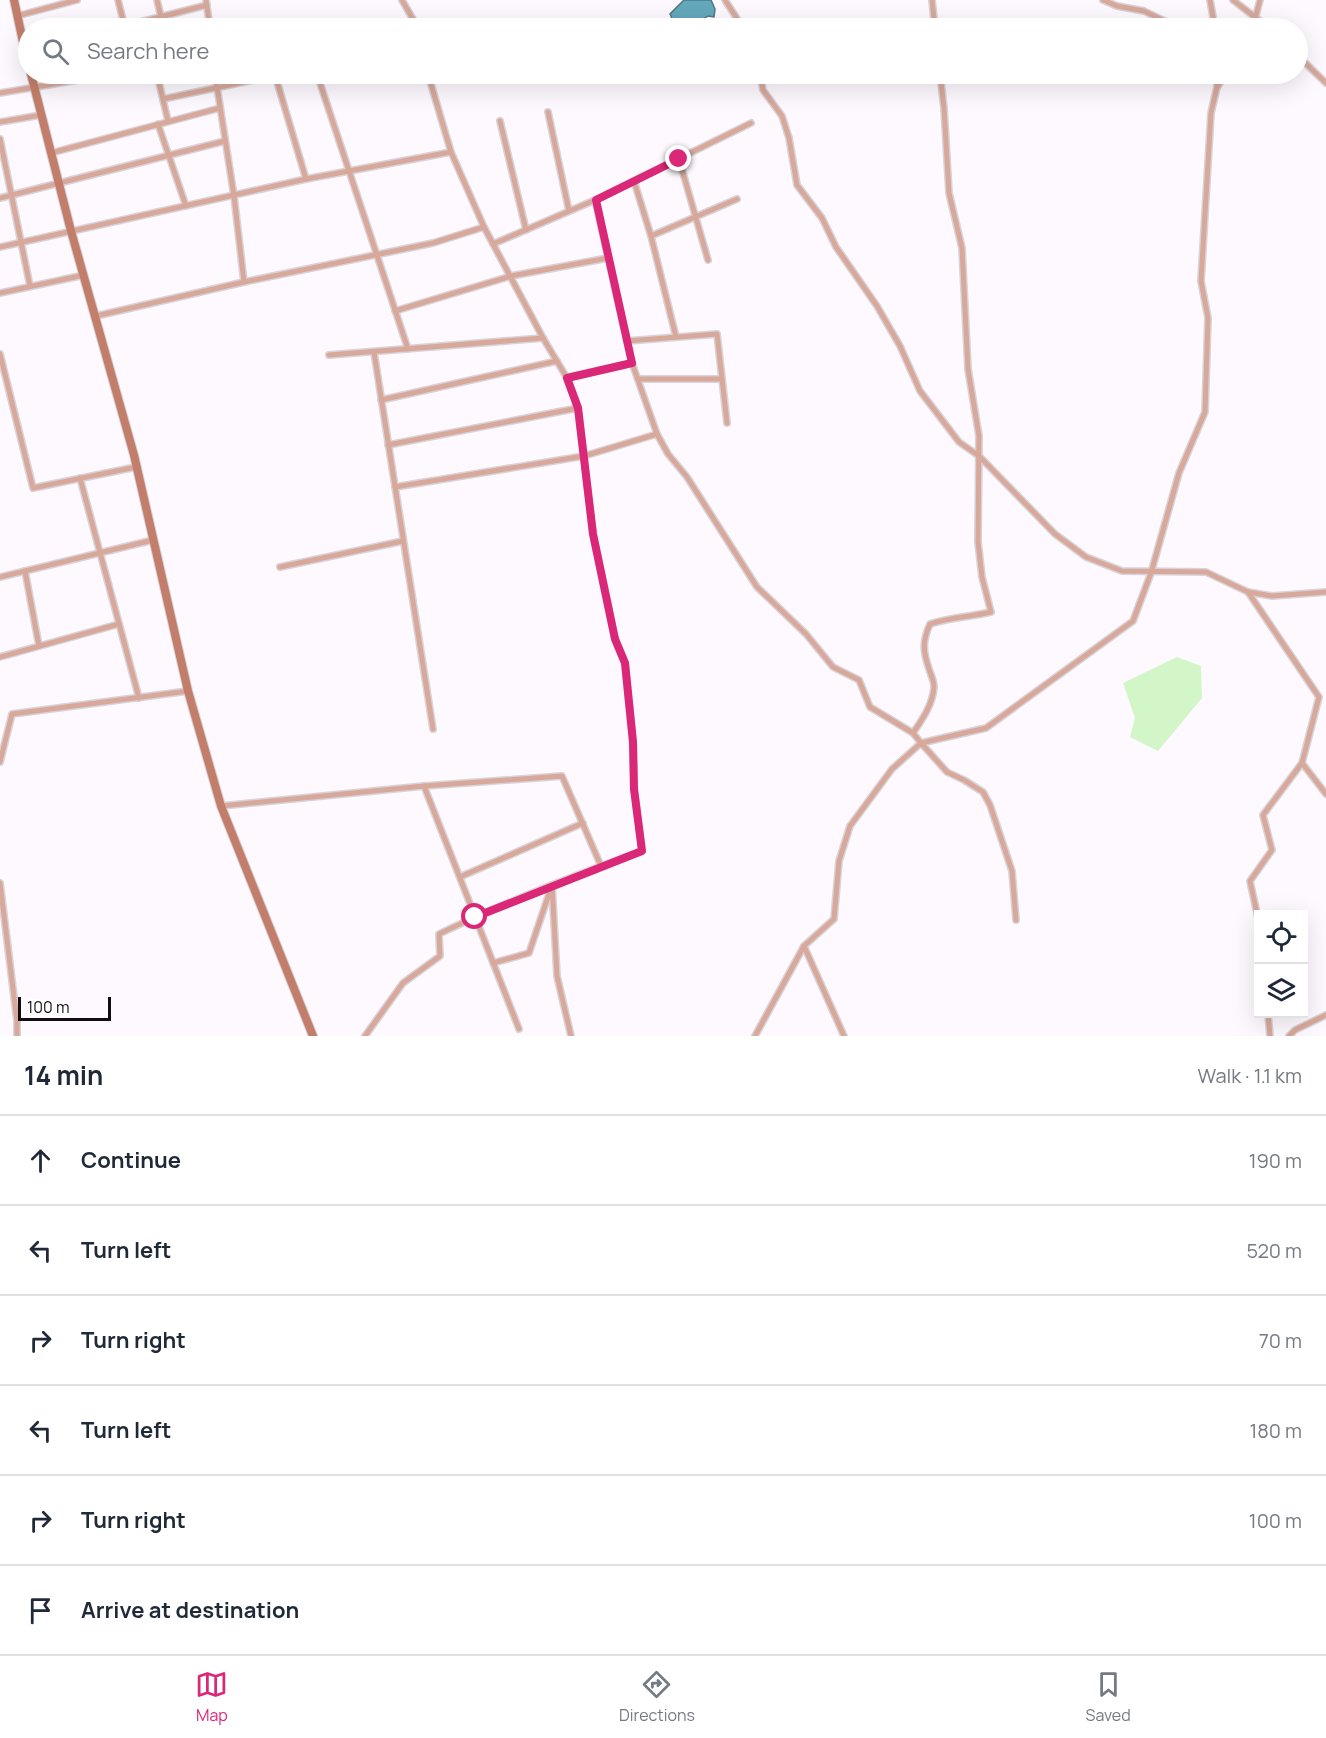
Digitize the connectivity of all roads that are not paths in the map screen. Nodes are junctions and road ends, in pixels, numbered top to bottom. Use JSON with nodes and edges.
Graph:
{"nodes":[{"id":1,"x":14,"y":0,"type":"edge"},
{"id":2,"x":77,"y":0,"type":"edge"},
{"id":3,"x":118,"y":0,"type":"edge"},
{"id":4,"x":157,"y":0,"type":"edge"},
{"id":5,"x":402,"y":0,"type":"edge"},
{"id":6,"x":725,"y":0,"type":"edge"},
{"id":7,"x":932,"y":0,"type":"edge"},
{"id":8,"x":1103,"y":0,"type":"edge"},
{"id":9,"x":1210,"y":0,"type":"edge"},
{"id":10,"x":1233,"y":0,"type":"edge"},
{"id":11,"x":1260,"y":0,"type":"edge"},
{"id":12,"x":207,"y":2,"type":"edge"},
{"id":13,"x":17,"y":16,"type":"junction"},
{"id":14,"x":161,"y":17,"type":"junction"},
{"id":15,"x":123,"y":18,"type":"edge"},
{"id":16,"x":157,"y":18,"type":"edge"},
{"id":17,"x":209,"y":18,"type":"edge"},
{"id":18,"x":412,"y":18,"type":"edge"},
{"id":19,"x":737,"y":18,"type":"edge"},
{"id":20,"x":934,"y":18,"type":"edge"},
{"id":21,"x":1158,"y":18,"type":"edge"},
{"id":22,"x":1213,"y":18,"type":"edge"},
{"id":23,"x":1254,"y":18,"type":"edge"},
{"id":24,"x":1255,"y":18,"type":"edge"},
{"id":25,"x":18,"y":20,"type":"edge"},
{"id":26,"x":1308,"y":66,"type":"edge"},
{"id":27,"x":1326,"y":83,"type":"edge"},
{"id":28,"x":33,"y":84,"type":"edge"},
{"id":29,"x":52,"y":84,"type":"edge"},
{"id":30,"x":159,"y":84,"type":"edge"},
{"id":31,"x":217,"y":84,"type":"edge"},
{"id":32,"x":231,"y":84,"type":"edge"},
{"id":33,"x":282,"y":84,"type":"edge"},
{"id":34,"x":320,"y":84,"type":"edge"},
{"id":35,"x":431,"y":84,"type":"edge"},
{"id":36,"x":762,"y":84,"type":"edge"},
{"id":37,"x":941,"y":84,"type":"edge"},
{"id":38,"x":1219,"y":84,"type":"edge"},
{"id":39,"x":34,"y":87,"type":"junction"},
{"id":40,"x":217,"y":87,"type":"junction"},
{"id":41,"x":1217,"y":87,"type":"joint"},
{"id":42,"x":0,"y":93,"type":"edge"},
{"id":43,"x":163,"y":99,"type":"junction"},
{"id":44,"x":220,"y":108,"type":"junction"},
{"id":45,"x":548,"y":112,"type":"dead end"},
{"id":46,"x":41,"y":115,"type":"junction"},
{"id":47,"x":500,"y":121,"type":"dead end"},
{"id":48,"x":0,"y":122,"type":"edge"},
{"id":49,"x":168,"y":122,"type":"junction"},
{"id":50,"x":751,"y":123,"type":"dead end"},
{"id":51,"x":158,"y":124,"type":"junction"},
{"id":52,"x":0,"y":139,"type":"edge"},
{"id":53,"x":225,"y":141,"type":"junction"},
{"id":54,"x":51,"y":153,"type":"junction"},
{"id":55,"x":451,"y":153,"type":"junction"},
{"id":56,"x":169,"y":155,"type":"junction"},
{"id":57,"x":679,"y":159,"type":"junction"},
{"id":58,"x":349,"y":171,"type":"junction"},
{"id":59,"x":306,"y":179,"type":"junction"},
{"id":60,"x":634,"y":181,"type":"junction"},
{"id":61,"x":59,"y":183,"type":"junction"},
{"id":62,"x":12,"y":195,"type":"junction"},
{"id":63,"x":234,"y":196,"type":"junction"},
{"id":64,"x":0,"y":198,"type":"edge"},
{"id":65,"x":737,"y":199,"type":"dead end"},
{"id":66,"x":596,"y":200,"type":"junction"},
{"id":67,"x":186,"y":206,"type":"junction"},
{"id":68,"x":569,"y":212,"type":"junction"},
{"id":69,"x":696,"y":217,"type":"junction"},
{"id":70,"x":484,"y":227,"type":"junction"},
{"id":71,"x":526,"y":230,"type":"junction"},
{"id":72,"x":71,"y":231,"type":"junction"},
{"id":73,"x":651,"y":236,"type":"junction"},
{"id":74,"x":21,"y":242,"type":"junction"},
{"id":75,"x":494,"y":243,"type":"junction"},
{"id":76,"x":0,"y":247,"type":"edge"},
{"id":77,"x":376,"y":255,"type":"junction"},
{"id":78,"x":608,"y":258,"type":"junction"},
{"id":79,"x":708,"y":260,"type":"dead end"},
{"id":80,"x":84,"y":275,"type":"junction"},
{"id":81,"x":511,"y":276,"type":"junction"},
{"id":82,"x":244,"y":282,"type":"junction"},
{"id":83,"x":30,"y":286,"type":"junction"},
{"id":84,"x":0,"y":293,"type":"edge"},
{"id":85,"x":395,"y":311,"type":"junction"},
{"id":86,"x":96,"y":316,"type":"junction"},
{"id":87,"x":676,"y":337,"type":"junction"},
{"id":88,"x":543,"y":338,"type":"junction"},
{"id":89,"x":627,"y":341,"type":"junction"},
{"id":90,"x":408,"y":349,"type":"junction"},
{"id":91,"x":374,"y":352,"type":"junction"},
{"id":92,"x":0,"y":354,"type":"edge"},
{"id":93,"x":329,"y":356,"type":"dead end"},
{"id":94,"x":557,"y":361,"type":"junction"},
{"id":95,"x":632,"y":363,"type":"junction"},
{"id":96,"x":567,"y":378,"type":"junction"},
{"id":97,"x":638,"y":379,"type":"junction"},
{"id":98,"x":723,"y":379,"type":"junction"},
{"id":99,"x":381,"y":400,"type":"junction"},
{"id":100,"x":578,"y":408,"type":"junction"},
{"id":101,"x":727,"y":423,"type":"dead end"},
{"id":102,"x":657,"y":434,"type":"junction"},
{"id":103,"x":388,"y":445,"type":"junction"},
{"id":104,"x":584,"y":456,"type":"junction"},
{"id":105,"x":979,"y":456,"type":"junction"},
{"id":106,"x":136,"y":466,"type":"junction"},
{"id":107,"x":80,"y":478,"type":"junction"},
{"id":108,"x":395,"y":487,"type":"junction"},
{"id":109,"x":153,"y":540,"type":"junction"},
{"id":110,"x":403,"y":541,"type":"junction"},
{"id":111,"x":100,"y":553,"type":"junction"},
{"id":112,"x":280,"y":567,"type":"dead end"},
{"id":113,"x":25,"y":571,"type":"junction"},
{"id":114,"x":1151,"y":573,"type":"junction"},
{"id":115,"x":0,"y":577,"type":"edge"},
{"id":116,"x":1248,"y":592,"type":"junction"},
{"id":117,"x":1326,"y":592,"type":"edge"},
{"id":118,"x":119,"y":624,"type":"junction"},
{"id":119,"x":39,"y":646,"type":"junction"},
{"id":120,"x":0,"y":657,"type":"edge"},
{"id":121,"x":188,"y":691,"type":"junction"},
{"id":122,"x":139,"y":698,"type":"junction"},
{"id":123,"x":433,"y":729,"type":"dead end"},
{"id":124,"x":913,"y":733,"type":"junction"},
{"id":125,"x":3,"y":739,"type":"edge"},
{"id":126,"x":921,"y":744,"type":"junction"},
{"id":127,"x":0,"y":762,"type":"edge"},
{"id":128,"x":1302,"y":763,"type":"junction"},
{"id":129,"x":424,"y":786,"type":"junction"},
{"id":130,"x":1326,"y":794,"type":"edge"},
{"id":131,"x":221,"y":806,"type":"junction"},
{"id":132,"x":583,"y":823,"type":"junction"},
{"id":133,"x":601,"y":866,"type":"junction"},
{"id":134,"x":460,"y":877,"type":"junction"},
{"id":135,"x":0,"y":884,"type":"edge"},
{"id":136,"x":552,"y":885,"type":"junction"},
{"id":137,"x":1256,"y":910,"type":"edge"},
{"id":138,"x":475,"y":917,"type":"junction"},
{"id":139,"x":1016,"y":920,"type":"dead end"},
{"id":140,"x":804,"y":946,"type":"junction"},
{"id":141,"x":493,"y":963,"type":"junction"},
{"id":142,"x":1326,"y":1015,"type":"edge"},
{"id":143,"x":1268,"y":1018,"type":"edge"},
{"id":144,"x":519,"y":1029,"type":"dead end"},
{"id":145,"x":17,"y":1036,"type":"edge"},
{"id":146,"x":313,"y":1036,"type":"edge"},
{"id":147,"x":365,"y":1036,"type":"edge"},
{"id":148,"x":571,"y":1036,"type":"edge"},
{"id":149,"x":755,"y":1036,"type":"edge"},
{"id":150,"x":844,"y":1036,"type":"edge"},
{"id":151,"x":1270,"y":1036,"type":"edge"},
{"id":152,"x":1289,"y":1036,"type":"edge"}],
"edges":[{"from":1,"to":13,"type":"main road"},
{"from":2,"to":13,"type":"street"},
{"from":3,"to":15,"type":"street"},
{"from":4,"to":14,"type":"street"},
{"from":5,"to":18,"type":"street"},
{"from":6,"to":19,"type":"street"},
{"from":7,"to":20,"type":"street"},
{"from":8,"to":21,"type":"street"},
{"from":9,"to":22,"type":"street"},
{"from":10,"to":23,"type":"street"},
{"from":11,"to":24,"type":"street"},
{"from":12,"to":14,"type":"street"},
{"from":12,"to":17,"type":"street"},
{"from":13,"to":25,"type":"main road"},
{"from":14,"to":16,"type":"street"},
{"from":26,"to":27,"type":"street"},
{"from":28,"to":39,"type":"main road"},
{"from":29,"to":39,"type":"street"},
{"from":30,"to":43,"type":"street"},
{"from":31,"to":40,"type":"street"},
{"from":32,"to":40,"type":"street"},
{"from":33,"to":59,"type":"street"},
{"from":34,"to":58,"type":"street"},
{"from":35,"to":55,"type":"street"},
{"from":36,"to":105,"type":"street"},
{"from":37,"to":105,"type":"street"},
{"from":38,"to":41,"type":"street"},
{"from":39,"to":42,"type":"street"},
{"from":39,"to":46,"type":"main road"},
{"from":40,"to":43,"type":"street"},
{"from":40,"to":44,"type":"street"},
{"from":41,"to":114,"type":"street"},
{"from":43,"to":49,"type":"street"},
{"from":44,"to":49,"type":"street"},
{"from":44,"to":53,"type":"street"},
{"from":45,"to":68,"type":"street"},
{"from":46,"to":48,"type":"street"},
{"from":46,"to":54,"type":"main road"},
{"from":47,"to":71,"type":"street"},
{"from":49,"to":51,"type":"street"},
{"from":50,"to":57,"type":"street"},
{"from":51,"to":54,"type":"street"},
{"from":51,"to":56,"type":"street"},
{"from":52,"to":62,"type":"street"},
{"from":53,"to":56,"type":"street"},
{"from":53,"to":63,"type":"street"},
{"from":54,"to":61,"type":"main road"},
{"from":55,"to":58,"type":"street"},
{"from":55,"to":70,"type":"street"},
{"from":56,"to":61,"type":"street"},
{"from":56,"to":67,"type":"street"},
{"from":57,"to":60,"type":"street"},
{"from":57,"to":69,"type":"street"},
{"from":58,"to":59,"type":"street"},
{"from":58,"to":77,"type":"street"},
{"from":59,"to":63,"type":"street"},
{"from":60,"to":66,"type":"street"},
{"from":60,"to":73,"type":"street"},
{"from":61,"to":62,"type":"street"},
{"from":61,"to":72,"type":"main road"},
{"from":62,"to":64,"type":"street"},
{"from":62,"to":74,"type":"street"},
{"from":63,"to":67,"type":"street"},
{"from":63,"to":82,"type":"street"},
{"from":65,"to":69,"type":"street"},
{"from":66,"to":68,"type":"street"},
{"from":66,"to":78,"type":"street"},
{"from":67,"to":72,"type":"street"},
{"from":68,"to":71,"type":"street"},
{"from":69,"to":73,"type":"street"},
{"from":69,"to":79,"type":"street"},
{"from":70,"to":75,"type":"street"},
{"from":70,"to":77,"type":"street"},
{"from":71,"to":75,"type":"street"},
{"from":72,"to":74,"type":"street"},
{"from":72,"to":80,"type":"main road"},
{"from":73,"to":87,"type":"street"},
{"from":74,"to":76,"type":"street"},
{"from":74,"to":83,"type":"street"},
{"from":75,"to":81,"type":"street"},
{"from":77,"to":82,"type":"street"},
{"from":77,"to":85,"type":"street"},
{"from":78,"to":81,"type":"street"},
{"from":78,"to":89,"type":"street"},
{"from":80,"to":83,"type":"street"},
{"from":80,"to":86,"type":"main road"},
{"from":81,"to":85,"type":"street"},
{"from":81,"to":88,"type":"street"},
{"from":82,"to":86,"type":"street"},
{"from":83,"to":84,"type":"street"},
{"from":85,"to":90,"type":"street"},
{"from":86,"to":106,"type":"main road"},
{"from":87,"to":89,"type":"street"},
{"from":87,"to":98,"type":"street"},
{"from":88,"to":90,"type":"street"},
{"from":88,"to":94,"type":"street"},
{"from":89,"to":95,"type":"street"},
{"from":90,"to":91,"type":"street"},
{"from":91,"to":93,"type":"street"},
{"from":91,"to":99,"type":"street"},
{"from":92,"to":107,"type":"street"},
{"from":94,"to":96,"type":"street"},
{"from":94,"to":99,"type":"street"},
{"from":95,"to":96,"type":"street"},
{"from":95,"to":97,"type":"street"},
{"from":96,"to":100,"type":"street"},
{"from":97,"to":98,"type":"street"},
{"from":97,"to":102,"type":"street"},
{"from":98,"to":101,"type":"street"},
{"from":99,"to":103,"type":"street"},
{"from":100,"to":103,"type":"street"},
{"from":100,"to":104,"type":"street"},
{"from":102,"to":104,"type":"street"},
{"from":102,"to":124,"type":"street"},
{"from":103,"to":108,"type":"street"},
{"from":104,"to":108,"type":"street"},
{"from":104,"to":133,"type":"street"},
{"from":105,"to":114,"type":"street"},
{"from":105,"to":124,"type":"street"},
{"from":106,"to":107,"type":"street"},
{"from":106,"to":109,"type":"main road"},
{"from":107,"to":111,"type":"street"},
{"from":108,"to":110,"type":"street"},
{"from":109,"to":111,"type":"street"},
{"from":109,"to":121,"type":"main road"},
{"from":110,"to":112,"type":"street"},
{"from":110,"to":123,"type":"street"},
{"from":111,"to":113,"type":"street"},
{"from":111,"to":118,"type":"street"},
{"from":113,"to":115,"type":"street"},
{"from":113,"to":119,"type":"street"},
{"from":114,"to":116,"type":"street"},
{"from":114,"to":126,"type":"street"},
{"from":116,"to":117,"type":"street"},
{"from":116,"to":128,"type":"street"},
{"from":118,"to":119,"type":"street"},
{"from":118,"to":122,"type":"street"},
{"from":119,"to":120,"type":"street"},
{"from":121,"to":122,"type":"street"},
{"from":121,"to":131,"type":"main road"},
{"from":122,"to":125,"type":"street"},
{"from":124,"to":126,"type":"street"},
{"from":125,"to":127,"type":"street"},
{"from":126,"to":139,"type":"street"},
{"from":126,"to":140,"type":"street"},
{"from":128,"to":130,"type":"street"},
{"from":128,"to":137,"type":"street"},
{"from":129,"to":131,"type":"street"},
{"from":129,"to":132,"type":"street"},
{"from":129,"to":134,"type":"street"},
{"from":131,"to":146,"type":"main road"},
{"from":132,"to":133,"type":"street"},
{"from":132,"to":134,"type":"street"},
{"from":133,"to":136,"type":"street"},
{"from":134,"to":138,"type":"street"},
{"from":135,"to":145,"type":"street"},
{"from":136,"to":138,"type":"street"},
{"from":136,"to":141,"type":"street"},
{"from":136,"to":148,"type":"street"},
{"from":138,"to":141,"type":"street"},
{"from":138,"to":147,"type":"street"},
{"from":140,"to":149,"type":"street"},
{"from":140,"to":150,"type":"street"},
{"from":141,"to":144,"type":"street"},
{"from":142,"to":152,"type":"street"},
{"from":143,"to":151,"type":"street"}]}
